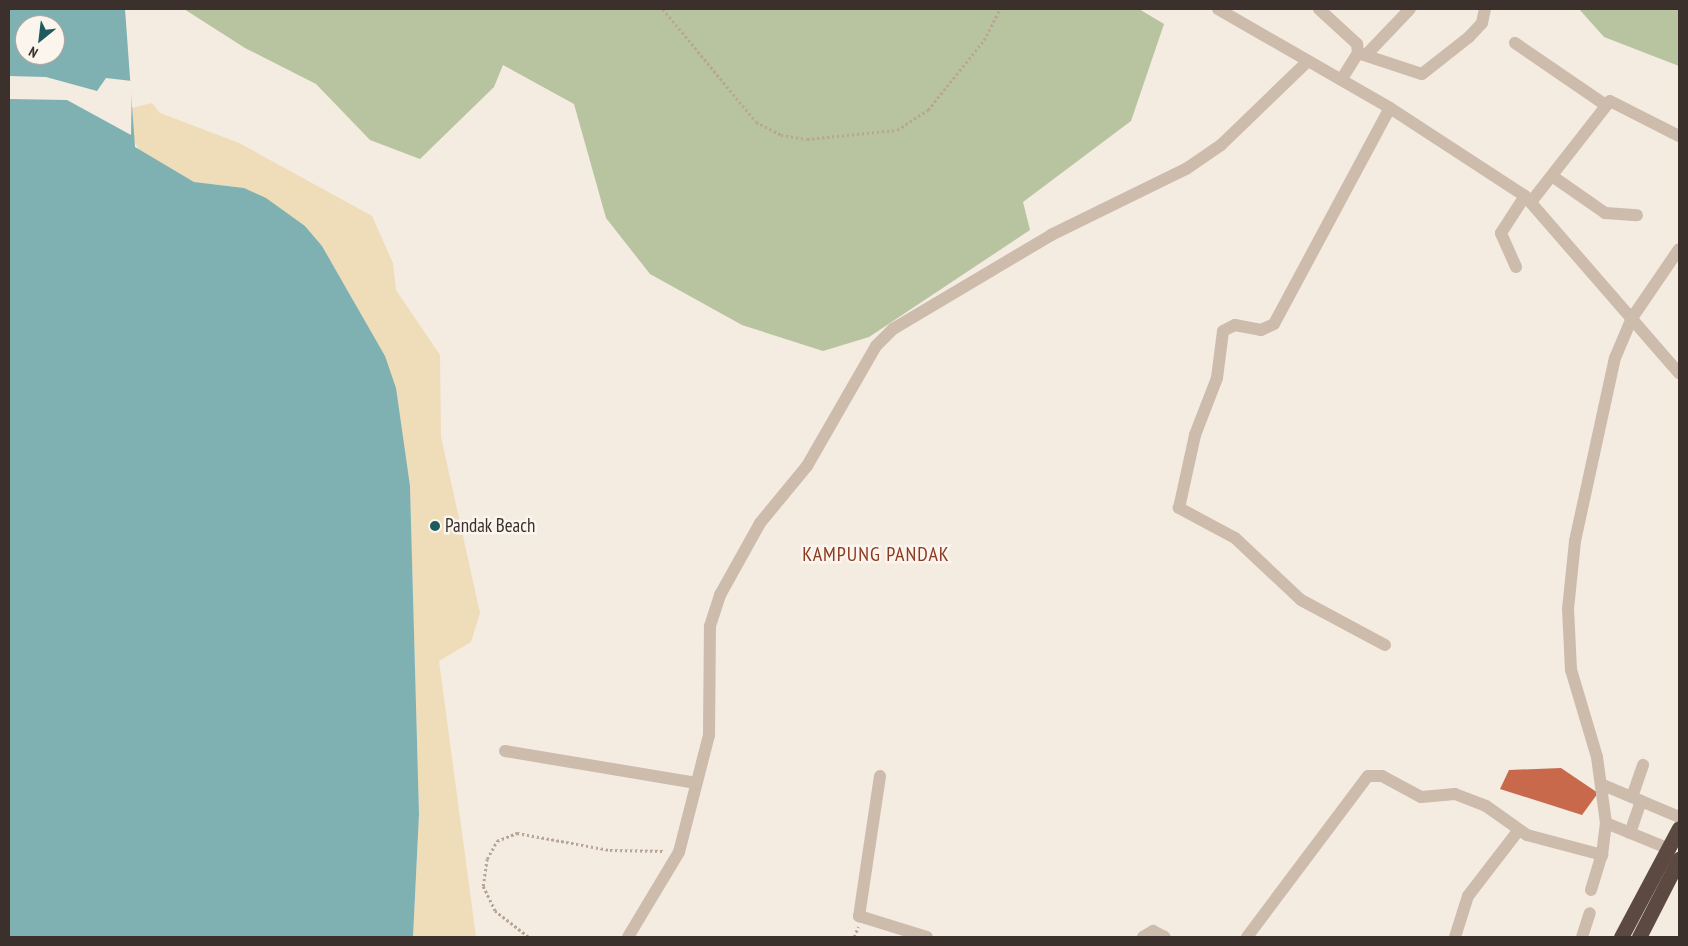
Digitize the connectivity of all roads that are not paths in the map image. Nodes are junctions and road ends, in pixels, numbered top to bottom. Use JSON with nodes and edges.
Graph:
{"nodes":[{"id":1,"x":1218,"y":9,"type":"edge"},
{"id":2,"x":1319,"y":9,"type":"edge"},
{"id":3,"x":1410,"y":9,"type":"edge"},
{"id":4,"x":1485,"y":9,"type":"edge"},
{"id":5,"x":1515,"y":42,"type":"dead end"},
{"id":6,"x":1363,"y":54,"type":"junction"},
{"id":7,"x":1308,"y":61,"type":"junction"},
{"id":8,"x":1342,"y":79,"type":"junction"},
{"id":9,"x":1604,"y":104,"type":"junction"},
{"id":10,"x":1390,"y":108,"type":"junction"},
{"id":11,"x":1679,"y":136,"type":"edge"},
{"id":12,"x":1552,"y":176,"type":"junction"},
{"id":13,"x":1528,"y":199,"type":"junction"},
{"id":14,"x":1637,"y":215,"type":"dead end"},
{"id":15,"x":1679,"y":249,"type":"edge"},
{"id":16,"x":1516,"y":267,"type":"dead end"},
{"id":17,"x":1632,"y":318,"type":"junction"},
{"id":18,"x":1678,"y":373,"type":"edge"},
{"id":19,"x":1385,"y":646,"type":"dead end"},
{"id":20,"x":505,"y":751,"type":"dead end"},
{"id":21,"x":1643,"y":765,"type":"dead end"},
{"id":22,"x":880,"y":776,"type":"dead end"},
{"id":23,"x":696,"y":783,"type":"junction"},
{"id":24,"x":1603,"y":785,"type":"junction"},
{"id":25,"x":1637,"y":799,"type":"junction"},
{"id":26,"x":1679,"y":817,"type":"edge"},
{"id":27,"x":1606,"y":823,"type":"junction"},
{"id":28,"x":1679,"y":828,"type":"edge"},
{"id":29,"x":1518,"y":831,"type":"junction"},
{"id":30,"x":1630,"y":833,"type":"junction"},
{"id":31,"x":1667,"y":848,"type":"junction"},
{"id":32,"x":1602,"y":855,"type":"junction"},
{"id":33,"x":1679,"y":859,"type":"edge"},
{"id":34,"x":1591,"y":890,"type":"dead end"},
{"id":35,"x":1590,"y":913,"type":"dead end"},
{"id":36,"x":628,"y":937,"type":"edge"},
{"id":37,"x":927,"y":937,"type":"edge"},
{"id":38,"x":1143,"y":937,"type":"edge"},
{"id":39,"x":1165,"y":937,"type":"edge"},
{"id":40,"x":1247,"y":937,"type":"edge"},
{"id":41,"x":1455,"y":937,"type":"edge"},
{"id":42,"x":1582,"y":937,"type":"edge"},
{"id":43,"x":1622,"y":937,"type":"edge"},
{"id":44,"x":1639,"y":937,"type":"edge"}],
"edges":[{"from":1,"to":7,"type":"street"},
{"from":2,"to":6,"type":"street"},
{"from":3,"to":6,"type":"street"},
{"from":4,"to":6,"type":"street"},
{"from":5,"to":9,"type":"street"},
{"from":6,"to":8,"type":"street"},
{"from":7,"to":8,"type":"street"},
{"from":7,"to":23,"type":"street"},
{"from":8,"to":10,"type":"street"},
{"from":9,"to":11,"type":"street"},
{"from":9,"to":12,"type":"street"},
{"from":10,"to":13,"type":"street"},
{"from":10,"to":19,"type":"street"},
{"from":12,"to":13,"type":"street"},
{"from":12,"to":14,"type":"street"},
{"from":13,"to":16,"type":"street"},
{"from":13,"to":17,"type":"street"},
{"from":15,"to":17,"type":"street"},
{"from":17,"to":18,"type":"street"},
{"from":17,"to":24,"type":"street"},
{"from":20,"to":23,"type":"street"},
{"from":21,"to":25,"type":"street"},
{"from":22,"to":37,"type":"street"},
{"from":23,"to":36,"type":"street"},
{"from":24,"to":25,"type":"street"},
{"from":24,"to":27,"type":"street"},
{"from":25,"to":26,"type":"street"},
{"from":25,"to":30,"type":"street"},
{"from":27,"to":30,"type":"street"},
{"from":27,"to":32,"type":"street"},
{"from":28,"to":31,"type":"highway"},
{"from":29,"to":32,"type":"street"},
{"from":29,"to":40,"type":"street"},
{"from":29,"to":41,"type":"street"},
{"from":30,"to":31,"type":"street"},
{"from":31,"to":43,"type":"highway"},
{"from":32,"to":34,"type":"street"},
{"from":33,"to":44,"type":"highway"},
{"from":35,"to":42,"type":"street"},
{"from":38,"to":39,"type":"street"}]}
